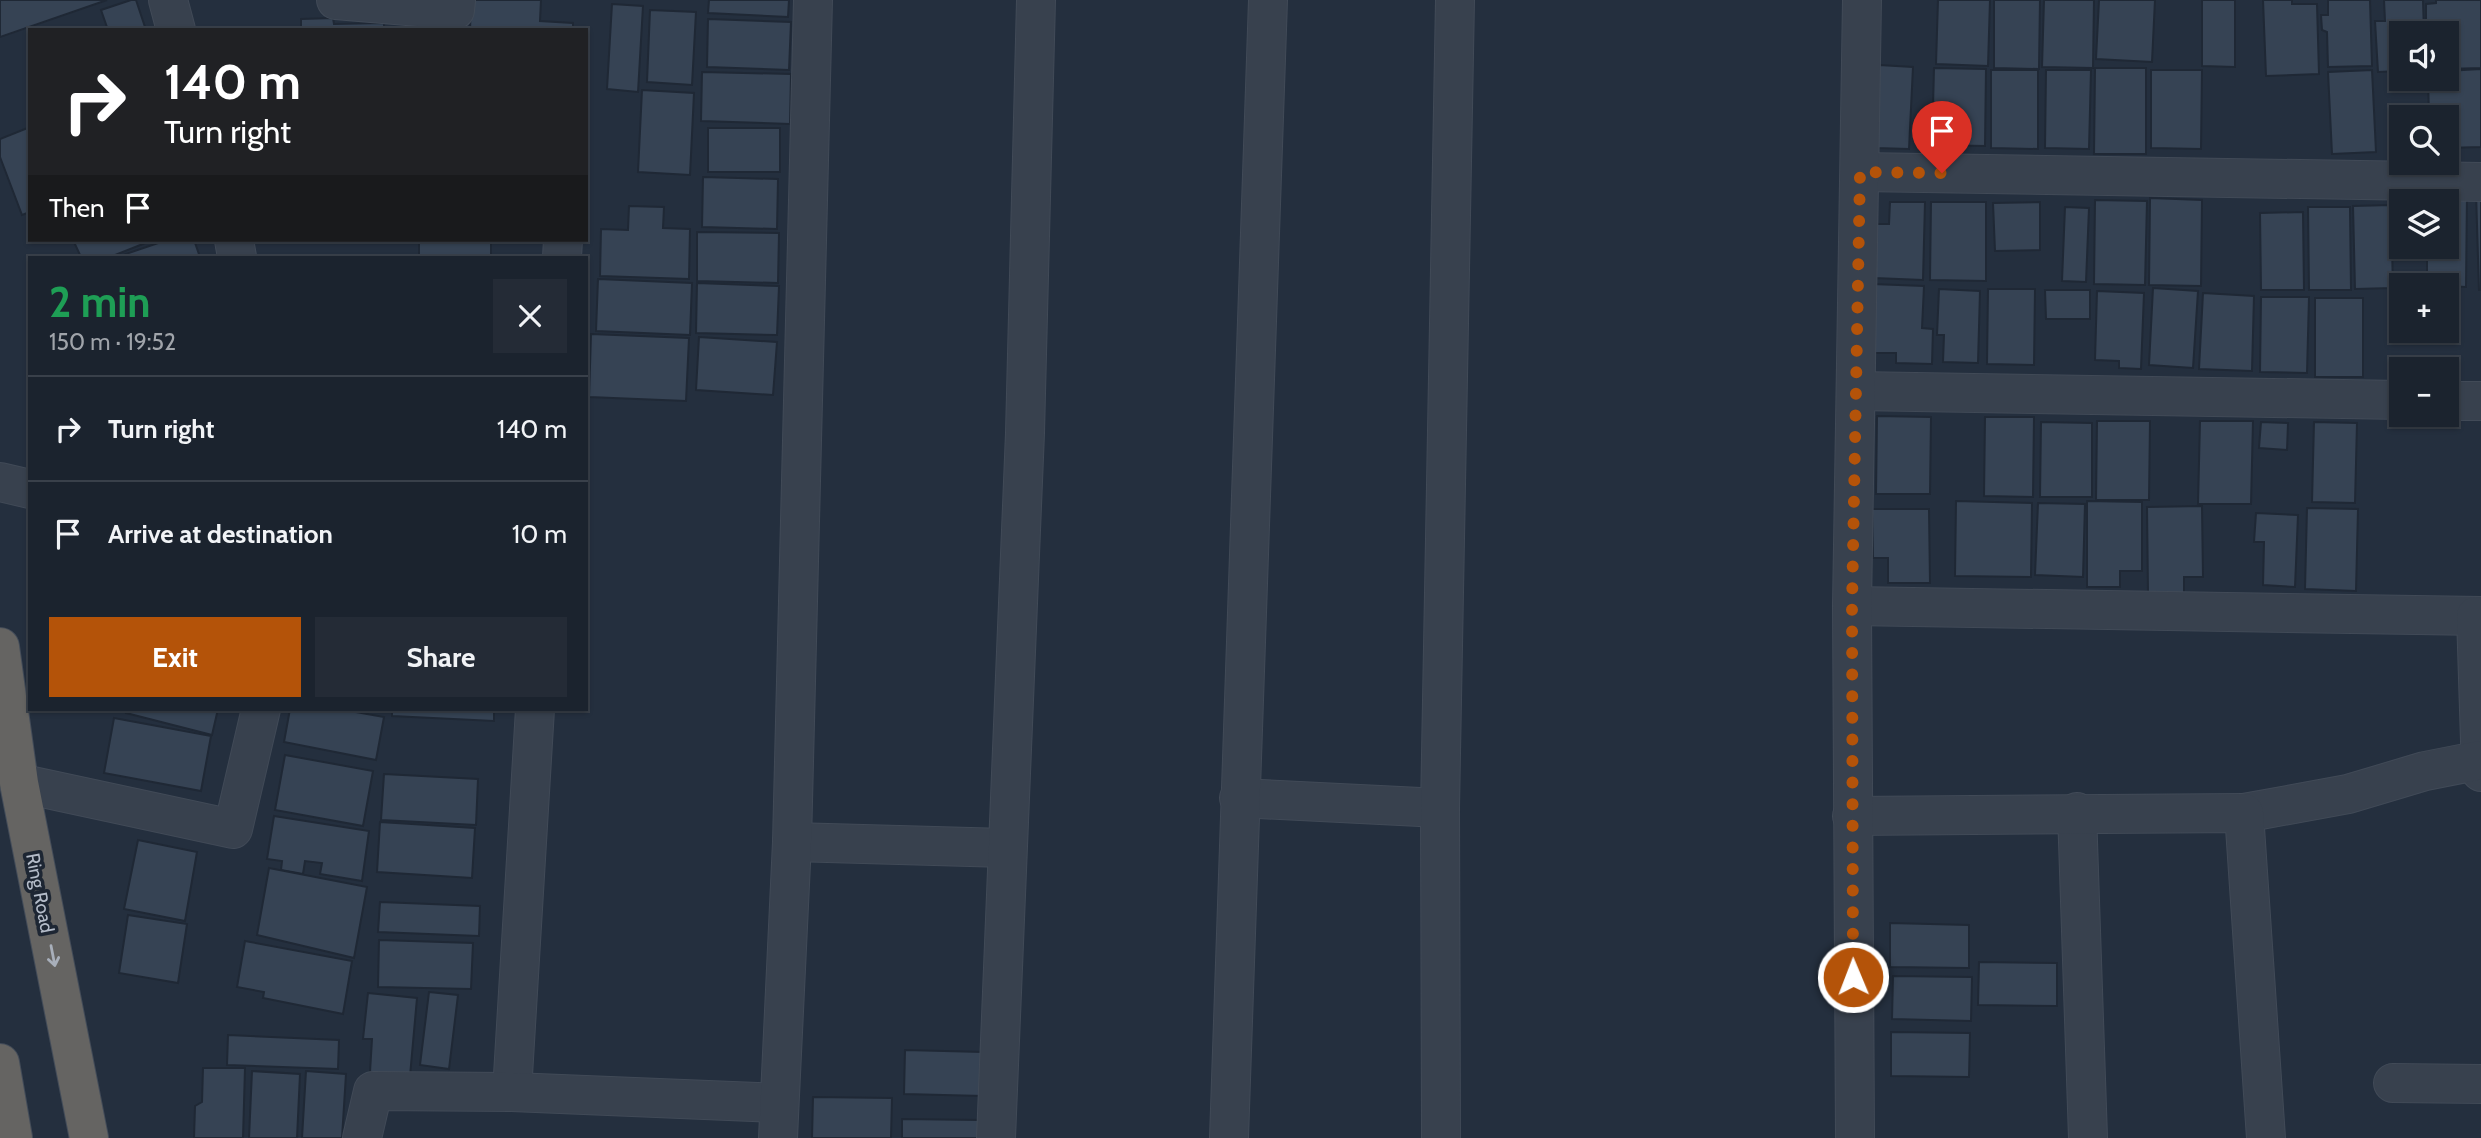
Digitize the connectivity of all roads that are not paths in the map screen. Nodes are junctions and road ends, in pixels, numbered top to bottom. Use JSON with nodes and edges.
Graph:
{"nodes":[{"id":1,"x":168,"y":0,"type":"edge"},
{"id":2,"x":336,"y":0,"type":"edge"},
{"id":3,"x":813,"y":0,"type":"edge"},
{"id":4,"x":1035,"y":0,"type":"edge"},
{"id":5,"x":1268,"y":0,"type":"edge"},
{"id":6,"x":1455,"y":0,"type":"edge"},
{"id":7,"x":1862,"y":0,"type":"edge"},
{"id":8,"x":455,"y":13,"type":"edge"},
{"id":9,"x":175,"y":28,"type":"edge"},
{"id":10,"x":1860,"y":172,"type":"junction"},
{"id":11,"x":2481,"y":182,"type":"edge"},
{"id":12,"x":1856,"y":391,"type":"junction"},
{"id":13,"x":2389,"y":400,"type":"edge"},
{"id":14,"x":2459,"y":401,"type":"edge"},
{"id":15,"x":2481,"y":401,"type":"edge"},
{"id":16,"x":0,"y":482,"type":"edge"},
{"id":17,"x":28,"y":489,"type":"edge"},
{"id":18,"x":1852,"y":606,"type":"junction"},
{"id":19,"x":2478,"y":616,"type":"edge"},
{"id":20,"x":0,"y":647,"type":"edge"},
{"id":21,"x":261,"y":711,"type":"edge"},
{"id":22,"x":535,"y":711,"type":"edge"},
{"id":23,"x":2481,"y":760,"type":"edge"},
{"id":24,"x":2481,"y":772,"type":"edge"},
{"id":25,"x":19,"y":783,"type":"junction"},
{"id":26,"x":1239,"y":798,"type":"junction"},
{"id":27,"x":1440,"y":808,"type":"junction"},
{"id":28,"x":2077,"y":812,"type":"junction"},
{"id":29,"x":2244,"y":813,"type":"junction"},
{"id":30,"x":1852,"y":817,"type":"junction"},
{"id":31,"x":792,"y":842,"type":"junction"},
{"id":32,"x":1006,"y":848,"type":"junction"},
{"id":33,"x":2,"y":1083,"type":"edge"},
{"id":34,"x":2393,"y":1083,"type":"dead end"},
{"id":35,"x":2481,"y":1084,"type":"edge"},
{"id":36,"x":512,"y":1092,"type":"junction"},
{"id":37,"x":778,"y":1121,"type":"edge"},
{"id":38,"x":13,"y":1138,"type":"edge"},
{"id":39,"x":89,"y":1138,"type":"edge"},
{"id":40,"x":362,"y":1138,"type":"edge"},
{"id":41,"x":996,"y":1138,"type":"edge"},
{"id":42,"x":1229,"y":1138,"type":"edge"},
{"id":43,"x":1441,"y":1138,"type":"edge"},
{"id":44,"x":1855,"y":1138,"type":"edge"},
{"id":45,"x":2088,"y":1138,"type":"edge"},
{"id":46,"x":2266,"y":1138,"type":"edge"}],
"edges":[{"from":1,"to":9,"type":"street"},
{"from":2,"to":8,"type":"street"},
{"from":3,"to":31,"type":"street"},
{"from":4,"to":32,"type":"street"},
{"from":5,"to":26,"type":"street"},
{"from":6,"to":27,"type":"street"},
{"from":7,"to":10,"type":"street"},
{"from":10,"to":11,"type":"street"},
{"from":10,"to":12,"type":"street"},
{"from":12,"to":13,"type":"street"},
{"from":12,"to":18,"type":"street"},
{"from":14,"to":15,"type":"street"},
{"from":16,"to":17,"type":"street"},
{"from":18,"to":19,"type":"street"},
{"from":18,"to":30,"type":"street"},
{"from":19,"to":23,"type":"street"},
{"from":20,"to":25,"type":"highway","name":"Ring Road"},
{"from":21,"to":25,"type":"street"},
{"from":22,"to":36,"type":"street"},
{"from":23,"to":24,"type":"street"},
{"from":23,"to":29,"type":"street"},
{"from":25,"to":39,"type":"highway","name":"Ring Road","one_way":true},
{"from":26,"to":27,"type":"street"},
{"from":26,"to":42,"type":"street"},
{"from":27,"to":43,"type":"street"},
{"from":28,"to":29,"type":"street"},
{"from":28,"to":30,"type":"street"},
{"from":28,"to":45,"type":"street"},
{"from":29,"to":46,"type":"street"},
{"from":30,"to":44,"type":"street"},
{"from":31,"to":32,"type":"street"},
{"from":31,"to":37,"type":"street"},
{"from":32,"to":41,"type":"street"},
{"from":33,"to":38,"type":"highway"},
{"from":34,"to":35,"type":"street"},
{"from":36,"to":37,"type":"street"},
{"from":36,"to":40,"type":"street"}]}
